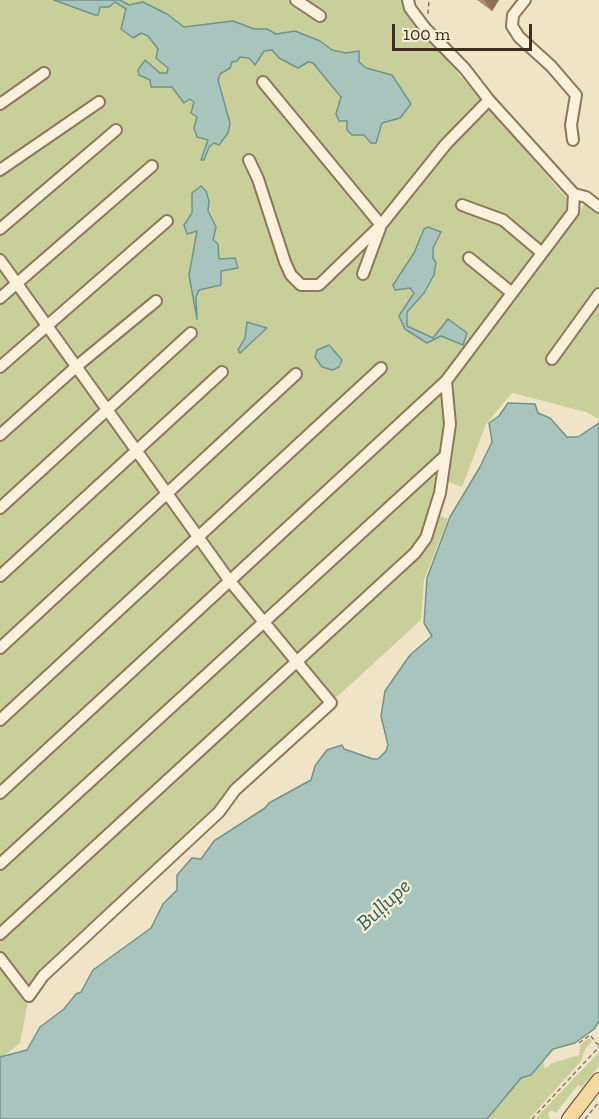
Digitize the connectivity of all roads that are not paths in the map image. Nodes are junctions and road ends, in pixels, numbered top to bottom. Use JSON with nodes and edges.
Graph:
{"nodes":[{"id":1,"x":296,"y":0,"type":"edge"},
{"id":2,"x":408,"y":0,"type":"edge"},
{"id":3,"x":525,"y":0,"type":"edge"},
{"id":4,"x":320,"y":16,"type":"dead end"},
{"id":5,"x":44,"y":73,"type":"dead end"},
{"id":6,"x":263,"y":82,"type":"dead end"},
{"id":7,"x":489,"y":100,"type":"junction"},
{"id":8,"x":99,"y":102,"type":"dead end"},
{"id":9,"x":0,"y":104,"type":"edge"},
{"id":10,"x":116,"y":130,"type":"dead end"},
{"id":11,"x":573,"y":140,"type":"dead end"},
{"id":12,"x":249,"y":160,"type":"dead end"},
{"id":13,"x":152,"y":166,"type":"dead end"},
{"id":14,"x":0,"y":170,"type":"edge"},
{"id":15,"x":574,"y":194,"type":"junction"},
{"id":16,"x":462,"y":205,"type":"dead end"},
{"id":17,"x":599,"y":207,"type":"edge"},
{"id":18,"x":167,"y":221,"type":"dead end"},
{"id":19,"x":381,"y":225,"type":"junction"},
{"id":20,"x":0,"y":230,"type":"edge"},
{"id":21,"x":542,"y":253,"type":"junction"},
{"id":22,"x":470,"y":258,"type":"dead end"},
{"id":23,"x":0,"y":260,"type":"edge"},
{"id":24,"x":363,"y":273,"type":"dead end"},
{"id":25,"x":17,"y":283,"type":"junction"},
{"id":26,"x":512,"y":293,"type":"junction"},
{"id":27,"x":599,"y":294,"type":"edge"},
{"id":28,"x":0,"y":298,"type":"edge"},
{"id":29,"x":156,"y":301,"type":"dead end"},
{"id":30,"x":47,"y":325,"type":"junction"},
{"id":31,"x":191,"y":333,"type":"dead end"},
{"id":32,"x":552,"y":359,"type":"dead end"},
{"id":33,"x":77,"y":366,"type":"junction"},
{"id":34,"x":0,"y":367,"type":"edge"},
{"id":35,"x":381,"y":368,"type":"dead end"},
{"id":36,"x":222,"y":372,"type":"dead end"},
{"id":37,"x":296,"y":374,"type":"dead end"},
{"id":38,"x":446,"y":381,"type":"junction"},
{"id":39,"x":108,"y":409,"type":"junction"},
{"id":40,"x":0,"y":435,"type":"edge"},
{"id":41,"x":137,"y":450,"type":"junction"},
{"id":42,"x":444,"y":457,"type":"junction"},
{"id":43,"x":167,"y":493,"type":"junction"},
{"id":44,"x":0,"y":508,"type":"edge"},
{"id":45,"x":197,"y":536,"type":"junction"},
{"id":46,"x":0,"y":576,"type":"edge"},
{"id":47,"x":229,"y":580,"type":"junction"},
{"id":48,"x":263,"y":624,"type":"junction"},
{"id":49,"x":0,"y":648,"type":"edge"},
{"id":50,"x":296,"y":662,"type":"junction"},
{"id":51,"x":0,"y":720,"type":"edge"},
{"id":52,"x":0,"y":793,"type":"edge"},
{"id":53,"x":0,"y":864,"type":"edge"},
{"id":54,"x":0,"y":934,"type":"edge"},
{"id":55,"x":0,"y":958,"type":"edge"},
{"id":56,"x":599,"y":1080,"type":"edge"},
{"id":57,"x":569,"y":1119,"type":"edge"}],
"edges":[{"from":1,"to":4,"type":"lane"},
{"from":2,"to":7,"type":"lane"},
{"from":3,"to":11,"type":"lane"},
{"from":5,"to":9,"type":"lane"},
{"from":6,"to":19,"type":"lane"},
{"from":7,"to":15,"type":"lane"},
{"from":7,"to":19,"type":"lane"},
{"from":8,"to":14,"type":"lane"},
{"from":10,"to":20,"type":"lane"},
{"from":12,"to":19,"type":"lane"},
{"from":13,"to":25,"type":"lane"},
{"from":15,"to":17,"type":"lane"},
{"from":15,"to":21,"type":"lane"},
{"from":16,"to":21,"type":"lane"},
{"from":18,"to":30,"type":"lane"},
{"from":19,"to":24,"type":"lane"},
{"from":21,"to":26,"type":"lane"},
{"from":22,"to":26,"type":"lane"},
{"from":23,"to":25,"type":"lane"},
{"from":25,"to":28,"type":"lane"},
{"from":25,"to":30,"type":"lane"},
{"from":26,"to":38,"type":"lane"},
{"from":27,"to":32,"type":"lane"},
{"from":29,"to":33,"type":"lane"},
{"from":30,"to":33,"type":"lane"},
{"from":30,"to":34,"type":"lane"},
{"from":31,"to":39,"type":"lane"},
{"from":33,"to":39,"type":"lane"},
{"from":33,"to":40,"type":"lane"},
{"from":35,"to":45,"type":"lane"},
{"from":36,"to":41,"type":"lane"},
{"from":37,"to":43,"type":"lane"},
{"from":38,"to":42,"type":"lane"},
{"from":38,"to":47,"type":"lane"},
{"from":39,"to":41,"type":"lane"},
{"from":39,"to":44,"type":"lane"},
{"from":41,"to":43,"type":"lane"},
{"from":41,"to":46,"type":"lane"},
{"from":42,"to":48,"type":"lane"},
{"from":42,"to":50,"type":"lane"},
{"from":43,"to":45,"type":"lane"},
{"from":43,"to":49,"type":"lane"},
{"from":45,"to":47,"type":"lane"},
{"from":45,"to":51,"type":"lane"},
{"from":47,"to":48,"type":"lane"},
{"from":47,"to":52,"type":"lane"},
{"from":48,"to":50,"type":"lane"},
{"from":48,"to":53,"type":"lane"},
{"from":50,"to":54,"type":"lane"},
{"from":50,"to":55,"type":"lane"},
{"from":56,"to":57,"type":"main road"}]}
